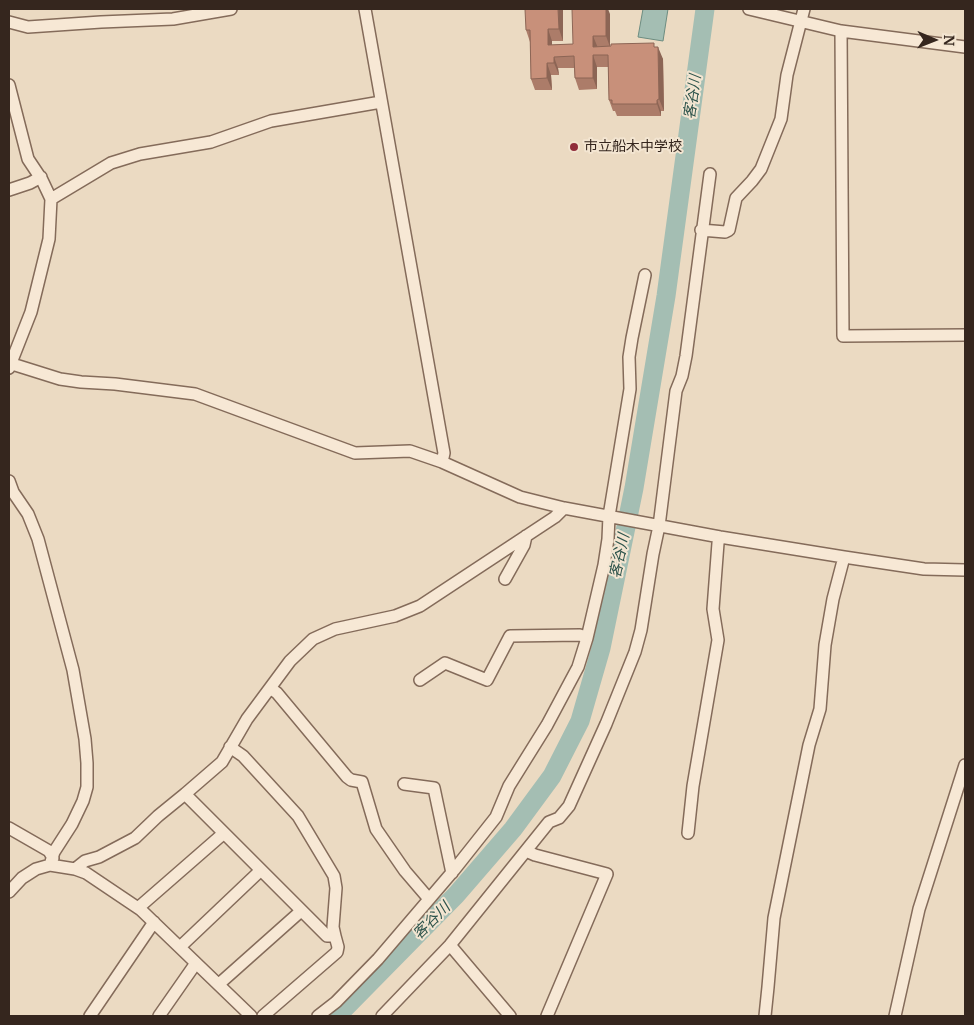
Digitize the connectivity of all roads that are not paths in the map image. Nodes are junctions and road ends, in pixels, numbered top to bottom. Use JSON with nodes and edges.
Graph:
{"nodes":[{"id":1,"x":230,"y":9,"type":"edge"},
{"id":2,"x":365,"y":9,"type":"edge"},
{"id":3,"x":748,"y":9,"type":"edge"},
{"id":4,"x":804,"y":9,"type":"edge"},
{"id":5,"x":172,"y":14,"type":"edge"},
{"id":6,"x":9,"y":22,"type":"edge"},
{"id":7,"x":800,"y":22,"type":"junction"},
{"id":8,"x":841,"y":31,"type":"junction"},
{"id":9,"x":965,"y":47,"type":"edge"},
{"id":10,"x":9,"y":85,"type":"edge"},
{"id":11,"x":381,"y":102,"type":"junction"},
{"id":12,"x":710,"y":174,"type":"dead end"},
{"id":13,"x":41,"y":177,"type":"junction"},
{"id":14,"x":9,"y":190,"type":"edge"},
{"id":15,"x":51,"y":198,"type":"junction"},
{"id":16,"x":702,"y":230,"type":"junction"},
{"id":17,"x":645,"y":275,"type":"dead end"},
{"id":18,"x":965,"y":334,"type":"edge"},
{"id":19,"x":9,"y":364,"type":"edge"},
{"id":20,"x":442,"y":462,"type":"junction"},
{"id":21,"x":9,"y":481,"type":"edge"},
{"id":22,"x":564,"y":508,"type":"junction"},
{"id":23,"x":612,"y":517,"type":"junction"},
{"id":24,"x":657,"y":525,"type":"junction"},
{"id":25,"x":526,"y":536,"type":"junction"},
{"id":26,"x":720,"y":537,"type":"junction"},
{"id":27,"x":844,"y":557,"type":"junction"},
{"id":28,"x":965,"y":570,"type":"edge"},
{"id":29,"x":506,"y":579,"type":"dead end"},
{"id":30,"x":586,"y":638,"type":"junction"},
{"id":31,"x":420,"y":680,"type":"dead end"},
{"id":32,"x":270,"y":688,"type":"junction"},
{"id":33,"x":230,"y":747,"type":"junction"},
{"id":34,"x":965,"y":765,"type":"edge"},
{"id":35,"x":404,"y":784,"type":"dead end"},
{"id":36,"x":185,"y":794,"type":"junction"},
{"id":37,"x":9,"y":828,"type":"edge"},
{"id":38,"x":688,"y":833,"type":"dead end"},
{"id":39,"x":224,"y":834,"type":"junction"},
{"id":40,"x":526,"y":851,"type":"junction"},
{"id":41,"x":52,"y":861,"type":"junction"},
{"id":42,"x":75,"y":869,"type":"junction"},
{"id":43,"x":261,"y":870,"type":"junction"},
{"id":44,"x":452,"y":872,"type":"junction"},
{"id":45,"x":9,"y":892,"type":"edge"},
{"id":46,"x":428,"y":899,"type":"junction"},
{"id":47,"x":138,"y":908,"type":"junction"},
{"id":48,"x":301,"y":910,"type":"junction"},
{"id":49,"x":154,"y":922,"type":"junction"},
{"id":50,"x":335,"y":936,"type":"junction"},
{"id":51,"x":450,"y":945,"type":"junction"},
{"id":52,"x":180,"y":947,"type":"junction"},
{"id":53,"x":196,"y":963,"type":"junction"},
{"id":54,"x":218,"y":984,"type":"junction"},
{"id":55,"x":90,"y":1016,"type":"edge"},
{"id":56,"x":159,"y":1016,"type":"edge"},
{"id":57,"x":252,"y":1016,"type":"edge"},
{"id":58,"x":263,"y":1016,"type":"edge"},
{"id":59,"x":318,"y":1016,"type":"edge"},
{"id":60,"x":382,"y":1016,"type":"edge"},
{"id":61,"x":510,"y":1016,"type":"edge"},
{"id":62,"x":547,"y":1016,"type":"edge"},
{"id":63,"x":765,"y":1016,"type":"edge"},
{"id":64,"x":894,"y":1016,"type":"edge"}],
"edges":[{"from":1,"to":5,"type":"street"},
{"from":2,"to":11,"type":"street"},
{"from":3,"to":7,"type":"street"},
{"from":4,"to":7,"type":"street"},
{"from":5,"to":6,"type":"street"},
{"from":7,"to":8,"type":"street"},
{"from":7,"to":16,"type":"street"},
{"from":8,"to":9,"type":"street"},
{"from":8,"to":18,"type":"street"},
{"from":10,"to":13,"type":"street"},
{"from":11,"to":15,"type":"street"},
{"from":11,"to":20,"type":"street"},
{"from":12,"to":16,"type":"street"},
{"from":13,"to":14,"type":"street"},
{"from":13,"to":15,"type":"street"},
{"from":15,"to":19,"type":"street"},
{"from":16,"to":24,"type":"street"},
{"from":17,"to":23,"type":"street"},
{"from":19,"to":20,"type":"street"},
{"from":20,"to":22,"type":"street"},
{"from":21,"to":41,"type":"street"},
{"from":22,"to":23,"type":"street"},
{"from":22,"to":25,"type":"street"},
{"from":23,"to":24,"type":"street"},
{"from":23,"to":30,"type":"street"},
{"from":24,"to":26,"type":"street"},
{"from":24,"to":40,"type":"street"},
{"from":25,"to":29,"type":"street"},
{"from":25,"to":32,"type":"street"},
{"from":26,"to":27,"type":"street"},
{"from":26,"to":38,"type":"street"},
{"from":27,"to":28,"type":"street"},
{"from":27,"to":63,"type":"street"},
{"from":30,"to":31,"type":"street"},
{"from":30,"to":44,"type":"street"},
{"from":32,"to":33,"type":"street"},
{"from":32,"to":46,"type":"street"},
{"from":33,"to":36,"type":"street"},
{"from":33,"to":50,"type":"street"},
{"from":34,"to":64,"type":"street"},
{"from":35,"to":44,"type":"street"},
{"from":36,"to":39,"type":"street"},
{"from":36,"to":42,"type":"street"},
{"from":37,"to":41,"type":"street"},
{"from":39,"to":43,"type":"street"},
{"from":39,"to":47,"type":"street"},
{"from":40,"to":51,"type":"street"},
{"from":40,"to":62,"type":"street"},
{"from":41,"to":42,"type":"street"},
{"from":41,"to":45,"type":"street"},
{"from":42,"to":47,"type":"street"},
{"from":43,"to":48,"type":"street"},
{"from":43,"to":52,"type":"street"},
{"from":44,"to":46,"type":"street"},
{"from":46,"to":59,"type":"street"},
{"from":47,"to":49,"type":"street"},
{"from":48,"to":50,"type":"street"},
{"from":48,"to":54,"type":"street"},
{"from":49,"to":52,"type":"street"},
{"from":49,"to":55,"type":"street"},
{"from":50,"to":58,"type":"street"},
{"from":51,"to":60,"type":"street"},
{"from":51,"to":61,"type":"street"},
{"from":52,"to":53,"type":"street"},
{"from":53,"to":54,"type":"street"},
{"from":53,"to":56,"type":"street"},
{"from":54,"to":57,"type":"street"}]}
